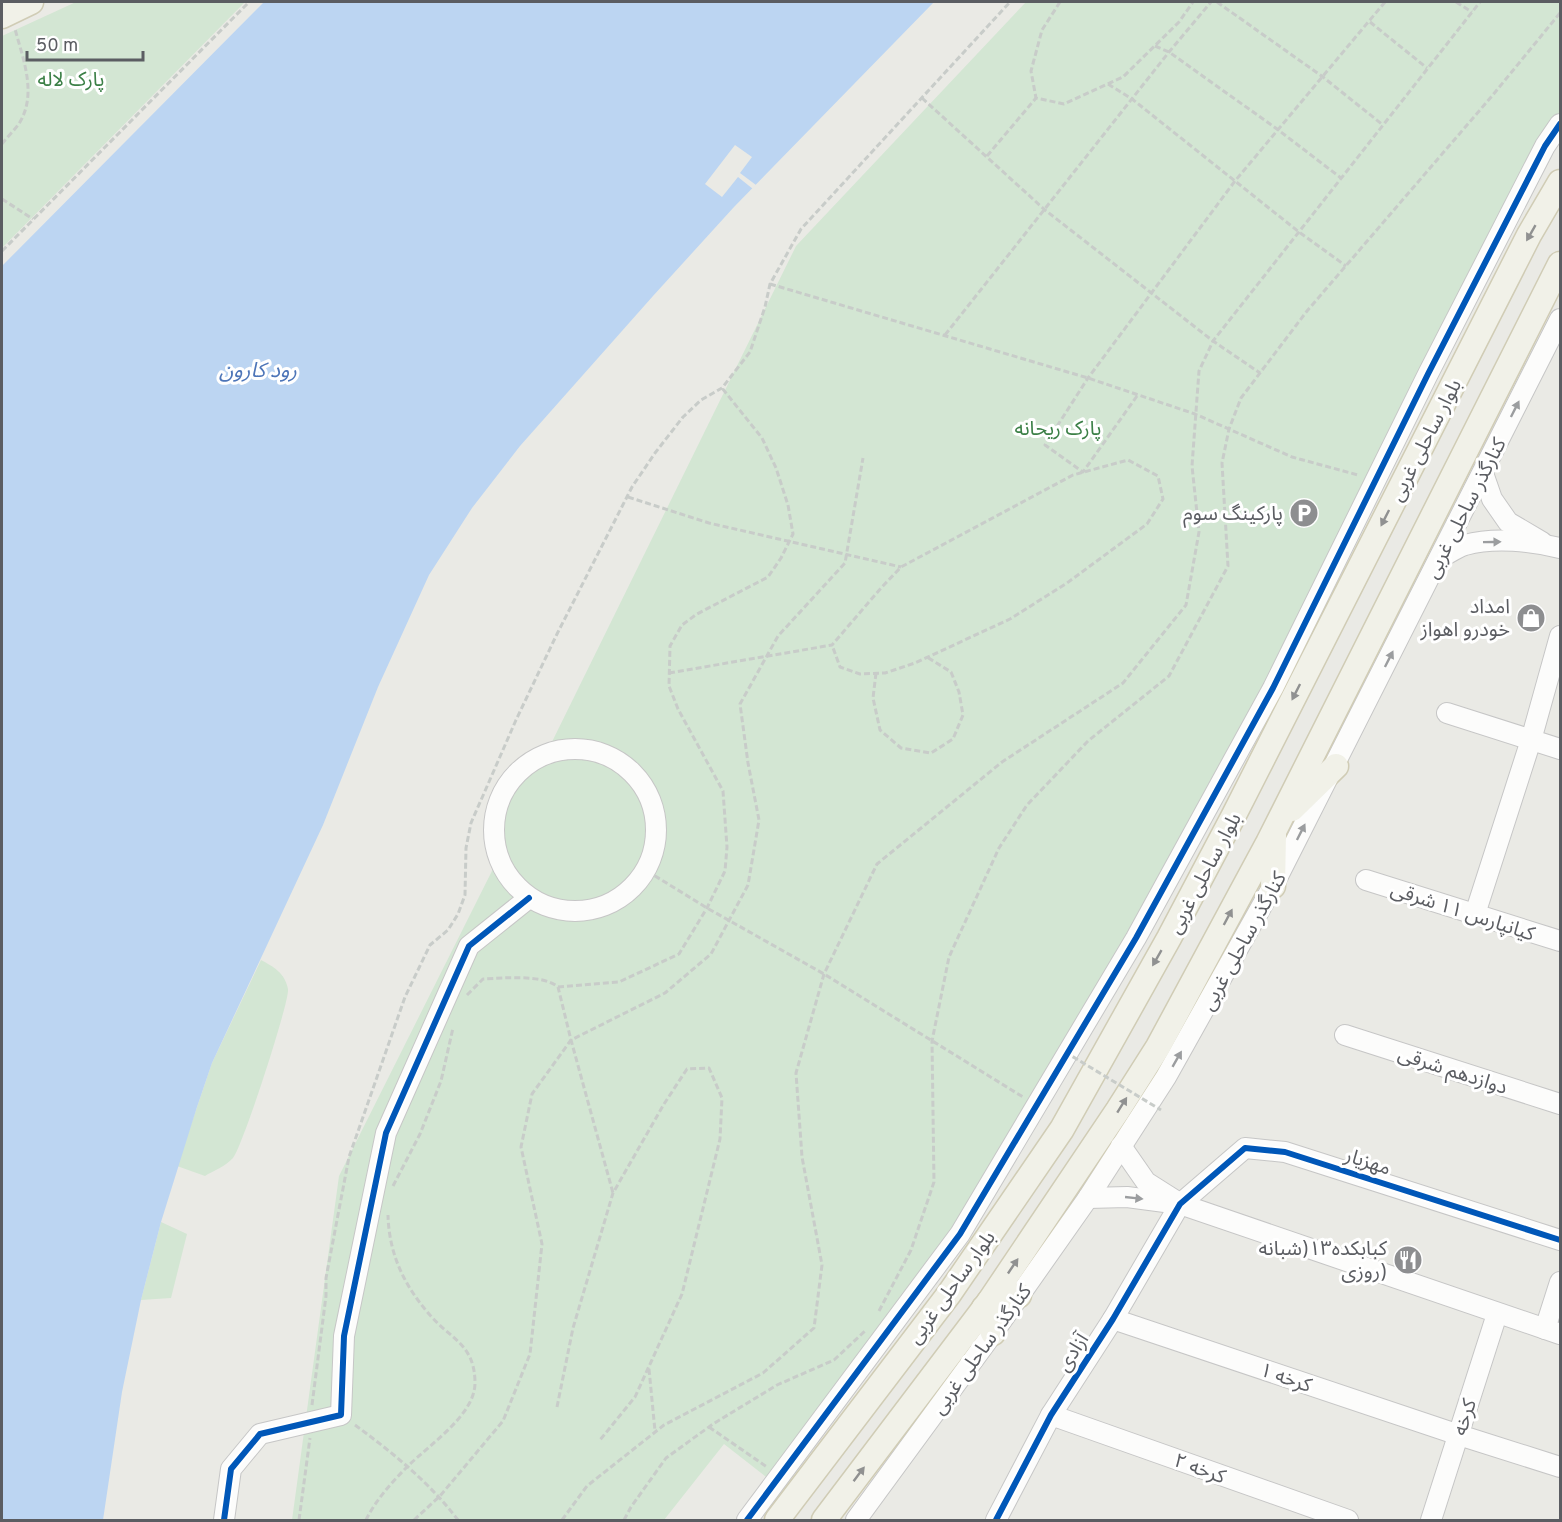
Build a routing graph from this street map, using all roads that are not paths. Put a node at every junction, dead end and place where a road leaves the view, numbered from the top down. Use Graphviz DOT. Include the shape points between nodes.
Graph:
graph roads {
  1 [pos="1560,124"];
  2 [pos="1560,182"];
  3 [pos="1560,264"];
  4 [pos="1560,319"];
  5 [pos="1483,472"];
  6 [pos="1554,547"];
  7 [pos="1440,558"];
  8 [pos="1560,636"];
  9 [pos="1447,713"];
  10 [pos="1531,740"];
  11 [pos="1560,749"];
  12 [pos="1336,765"];
  13 [pos="1275,828"];
  14 [pos="1366,880"];
  15 [pos="1274,886"];
  16 [pos="530,898"];
  17 [pos="1475,914"];
  18 [pos="1560,942"];
  19 [pos="1345,1035"];
  20 [pos="1560,1104"];
  21 [pos="1121,1146"];
  22 [pos="1088,1198"];
  23 [pos="1180,1204"];
  24 [pos="1560,1240"];
  25 [pos="1560,1282"];
  26 [pos="1019,1295"];
  27 [pos="986,1305"];
  28 [pos="1497,1314"];
  29 [pos="1113,1319"];
  30 [pos="1553,1331"];
  31 [pos="993,1333"];
  32 [pos="1051,1414"];
  33 [pos="1458,1435"];
  34 [pos="1560,1467"];
  35 [pos="225,1521"];
  36 [pos="747,1521"];
  37 [pos="777,1521"];
  38 [pos="824,1521"];
  39 [pos="856,1521"];
  40 [pos="996,1521"];
  41 [pos="1348,1521"];
  42 [pos="1431,1521"];
  1 -- 36 [label="street" via="1433,364 1274,688 1136,938 960,1234"];
  2 -- 37 [label="main road, بلوار ساحلی غربی, one-way" via="1529,235 1229,825 1062,1129 949,1294"];
  3 -- 13 [label="main road, بلوار ساحلی غربی"];
  5 -- 4 [label="street, کنارگذر ساحلی غربی, one-way"];
  5 -- 6 [label="street" via="1492,499 1508,522"];
  5 -- 7 [label="street, کنارگذر ساحلی غربی"];
  7 -- 6 [label="street, one-way" via="1463,545 1490,540"];
  12 -- 7 [label="street, کنارگذر ساحلی غربی, one-way"];
  8 -- 10 [label="street"];
  9 -- 10 [label="street"];
  10 -- 11 [label="street"];
  10 -- 17 [label="street"];
  12 -- 13 [label="main road"];
  15 -- 12 [label="street, کنارگذر ساحلی غربی, one-way"];
  13 -- 15 [label="main road"];
  27 -- 13 [label="main road, بلوار ساحلی غربی, one-way" via="1158,1047"];
  14 -- 17 [label="street, کیانپارس ۱۱ شرقی"];
  21 -- 15 [label="street, کنارگذر ساحلی غربی, one-way" via="1166,1077"];
  16 -- 16 [label="street" via="511,881 498,859 493,834 496,809 507,786 524,767 546,754 571,749 596,751 619,761 638,777 651,798 657,823 656,848 647,871 630,892 607,906 581,912 554,910"];
  16 -- 35 [label="street" via="469,946 386,1132 344,1336 341,1414 260,1434 231,1469"];
  17 -- 18 [label="street, کیانپارس ۱۱ شرقی"];
  19 -- 20 [label="street, دوازدهم شرقی"];
  21 -- 22 [label="street, کنارگذر ساحلی غربی"];
  21 -- 23 [label="street" via="1146,1182"];
  22 -- 23 [label="street, one-way" via="1127,1197"];
  22 -- 26 [label="street, کنارگذر ساحلی غربی"];
  23 -- 24 [label="street, مهزیار" via="1245,1148 1285,1152"];
  23 -- 28 [label="street"];
  23 -- 29 [label="street, آزادی"];
  25 -- 30 [label="street"];
  26 -- 27 [label="main road"];
  26 -- 31 [label="street, کنارگذر ساحلی غربی"];
  27 -- 31 [label="main road"];
  38 -- 27 [label="main road, بلوار ساحلی غربی, one-way"];
  28 -- 30 [label="street"];
  28 -- 33 [label="street, کرخه"];
  29 -- 32 [label="street, آزادی"];
  29 -- 33 [label="street, کرخه ۱"];
  31 -- 39 [label="street, کنارگذر ساحلی غربی"];
  32 -- 40 [label="street, آزادی"];
  32 -- 41 [label="street, کرخه ۲"];
  33 -- 34 [label="street, کرخه ۱"];
  33 -- 42 [label="street, کرخه"];
}
